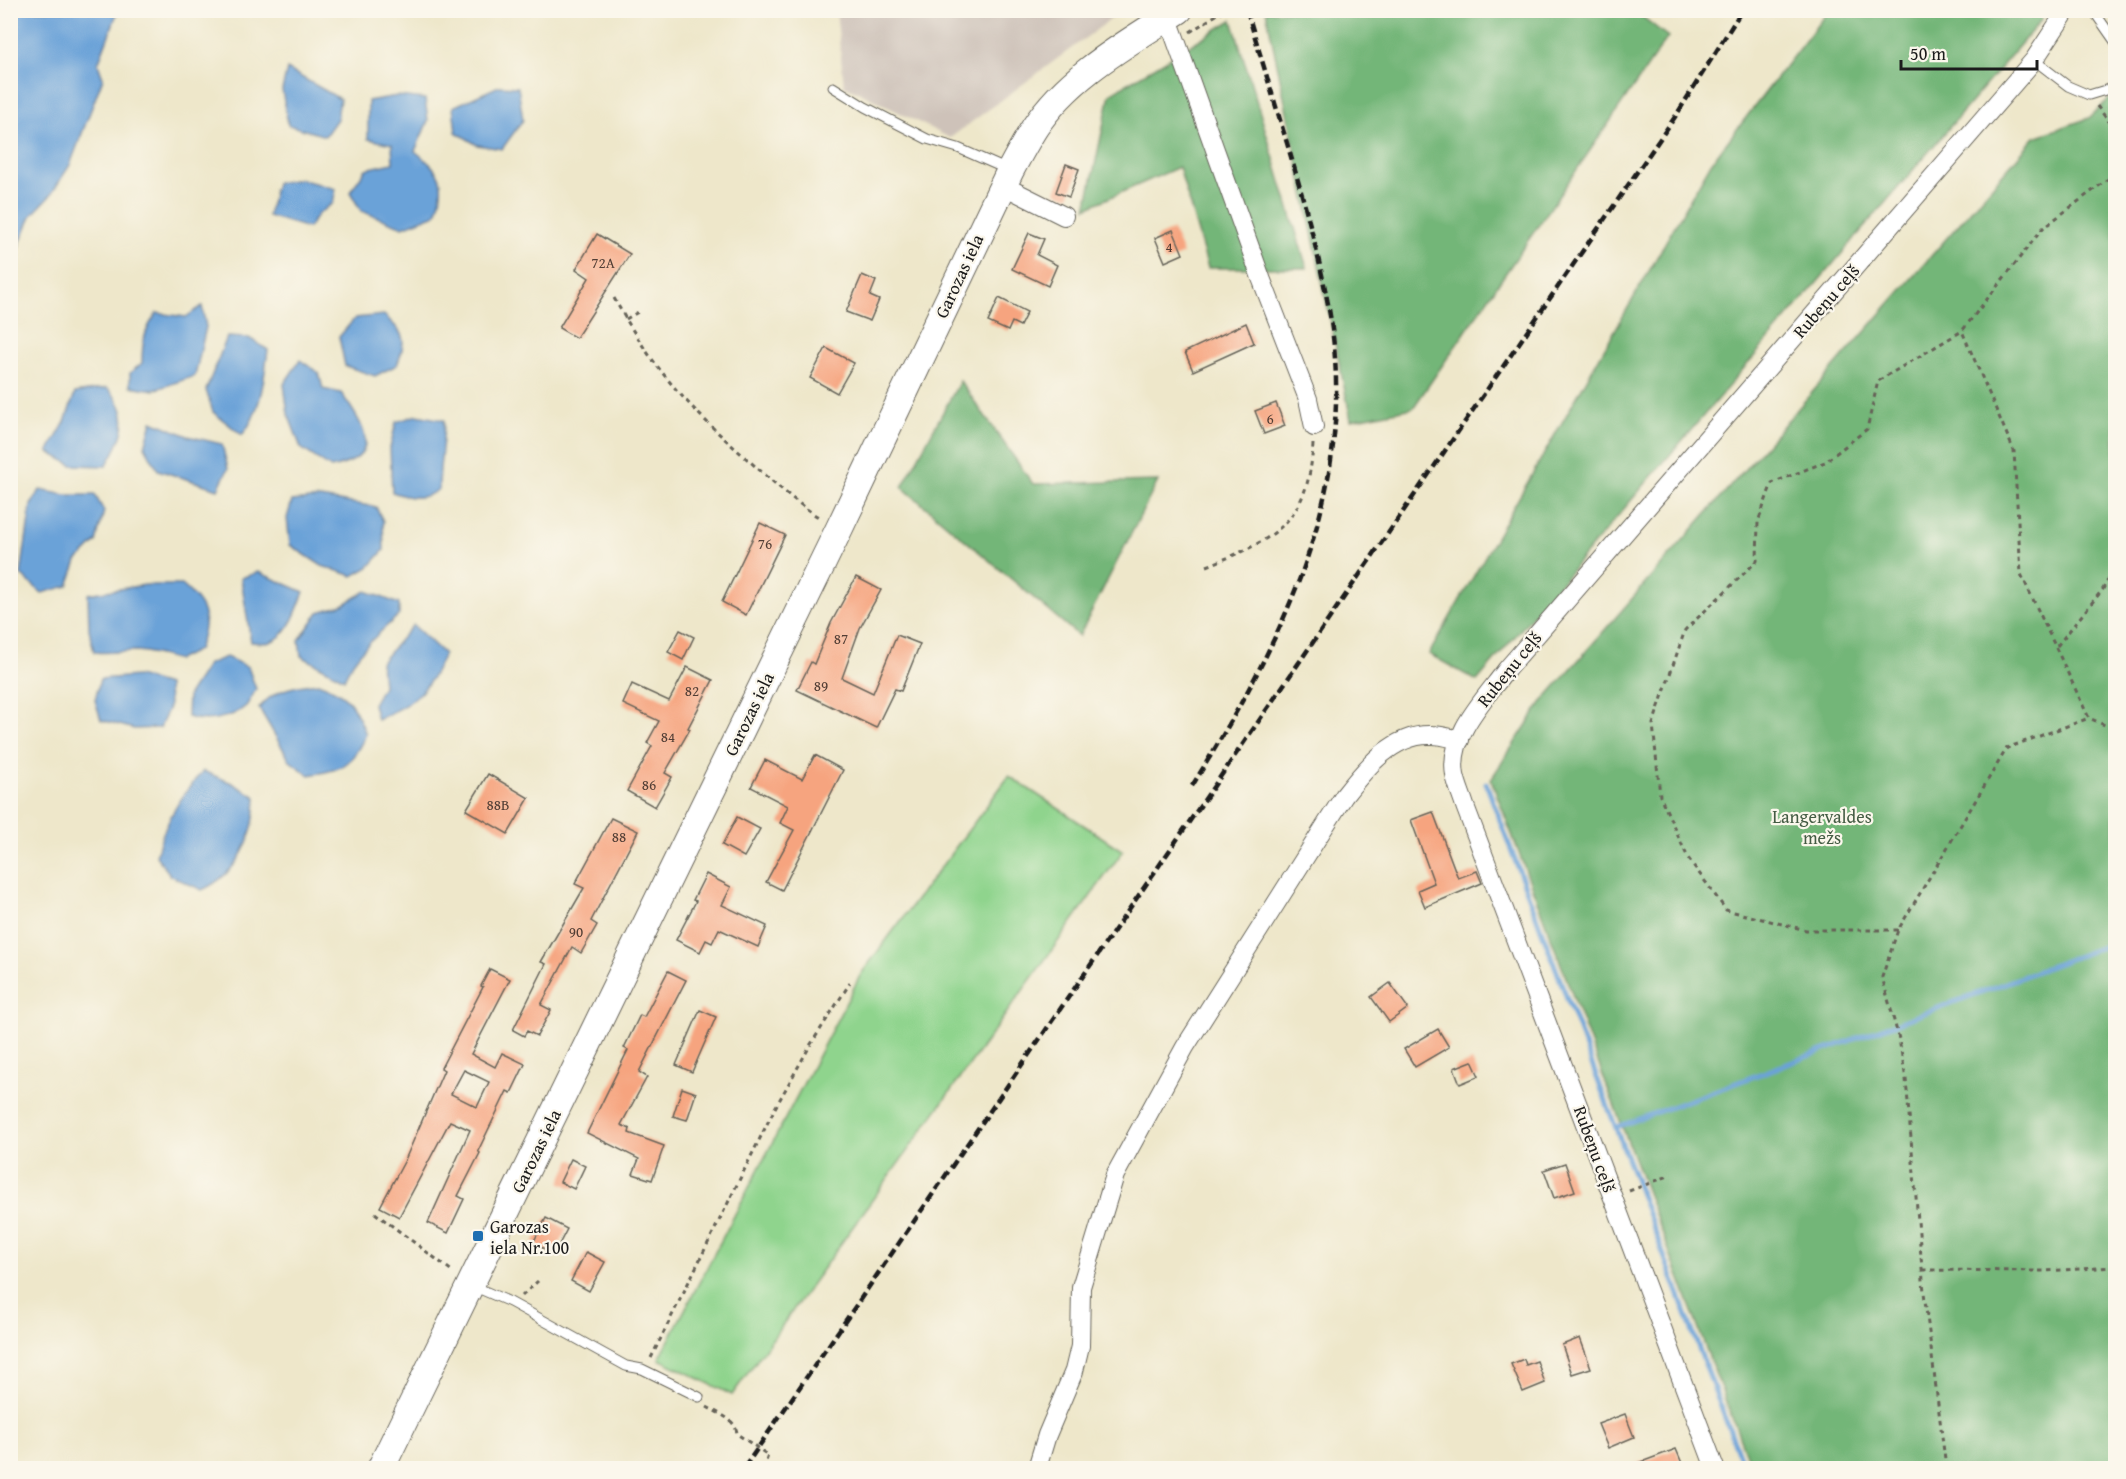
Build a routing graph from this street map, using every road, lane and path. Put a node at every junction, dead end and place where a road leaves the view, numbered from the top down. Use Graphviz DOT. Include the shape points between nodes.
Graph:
graph roads {
  1 [pos="2067,10"];
  2 [pos="2093,10"];
  3 [pos="1170,13"];
  4 [pos="2115,43"];
  5 [pos="2034,60"];
  6 [pos="2115,82"];
  7 [pos="833,87"];
  8 [pos="2089,95"];
  9 [pos="2115,131"];
  10 [pos="2115,173"];
  11 [pos="1006,178"];
  12 [pos="1064,216"];
  13 [pos="614,298"];
  14 [pos="640,310"];
  15 [pos="625,319"];
  16 [pos="1962,331"];
  17 [pos="1314,427"];
  18 [pos="839,529"];
  19 [pos="2115,565"];
  20 [pos="1208,566"];
  21 [pos="2057,646"];
  22 [pos="2089,718"];
  23 [pos="2115,730"];
  24 [pos="1460,740"];
  25 [pos="1898,930"];
  26 [pos="850,983"];
  27 [pos="1671,1174"];
  28 [pos="1633,1189"];
  29 [pos="375,1213"];
  30 [pos="2115,1267"];
  31 [pos="1922,1270"];
  32 [pos="538,1281"];
  33 [pos="471,1284"];
  34 [pos="510,1302"];
  35 [pos="642,1369"];
  36 [pos="699,1397"];
  37 [pos="381,1468"];
  38 [pos="764,1468"];
  39 [pos="1037,1468"];
  40 [pos="1716,1468"];
  41 [pos="1946,1468"];
  1 -- 5 [label="street, Rubeņu ceļš"];
  2 -- 4 [label="lane"];
  3 -- 11 [label="main road, Garozas iela" via="1062,95 1036,126"];
  3 -- 17 [label="street" via="1261,278 1308,399"];
  5 -- 8 [label="lane" via="2068,86"];
  5 -- 24 [label="street, Rubeņu ceļš" via="1507,669 1473,714"];
  6 -- 8 [label="lane" via="2112,88"];
  7 -- 11 [label="lane" via="927,139 958,148"];
  8 -- 9 [label="path"];
  10 -- 16 [label="path" via="2043,228"];
  11 -- 12 [label="street"];
  11 -- 18 [label="main road, Garozas iela"];
  13 -- 15 [label="path"];
  14 -- 15 [label="path"];
  15 -- 18 [label="path" via="648,357 687,404 793,498"];
  16 -- 21 [label="path" via="2014,451 2021,574"];
  16 -- 25 [label="path" via="1878,381 1867,429 1825,462 1772,483 1758,522 1757,561 1685,630 1653,724 1660,796 1688,858 1726,910 1806,930"];
  17 -- 20 [label="path" via="1310,472 1292,517 1247,551"];
  18 -- 33 [label="main road, Garozas iela"];
  19 -- 21 [label="path" via="2103,589"];
  21 -- 22 [label="path"];
  22 -- 23 [label="path"];
  22 -- 25 [label="path" via="2007,748"];
  24 -- 39 [label="street" via="1431,734 1412,738 1391,747 1365,769 1185,1047 1116,1175 1080,1287 1080,1346 1074,1371"];
  24 -- 40 [label="street, Rubeņu ceļš" via="1455,751 1455,774 1465,806"];
  25 -- 31 [label="path" via="1882,977 1906,1078"];
  26 -- 35 [label="path" via="776,1108 657,1347"];
  27 -- 28 [label="path"];
  29 -- 33 [label="path"];
  30 -- 31 [label="path"];
  31 -- 41 [label="path"];
  32 -- 34 [label="path"];
  33 -- 34 [label="lane"];
  33 -- 37 [label="main road, Garozas iela"];
  34 -- 35 [label="lane" via="626,1366"];
  35 -- 36 [label="lane"];
  36 -- 38 [label="path" via="705,1406 735,1425 737,1434 768,1455"];
}
